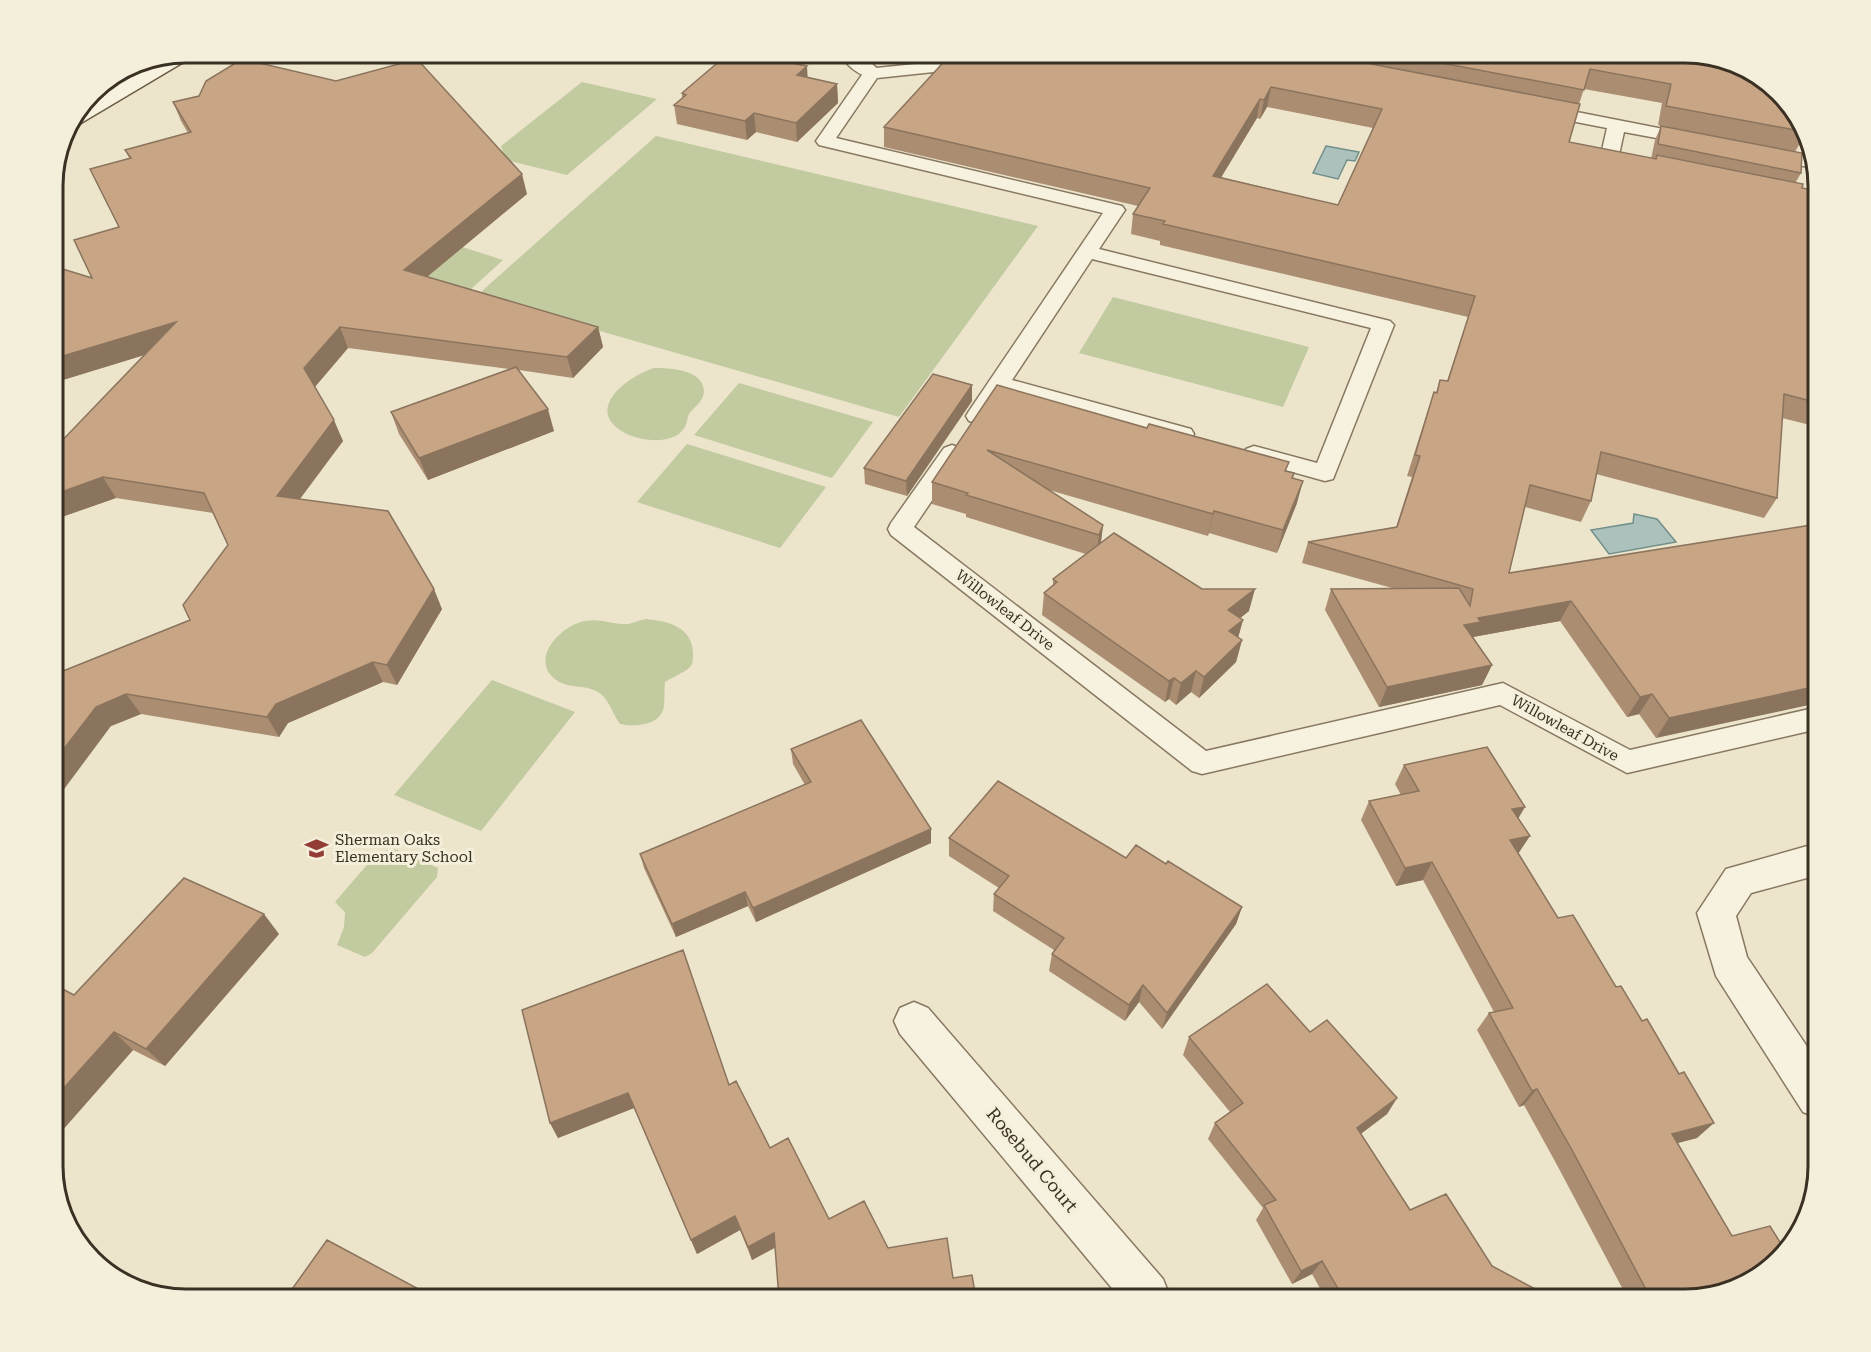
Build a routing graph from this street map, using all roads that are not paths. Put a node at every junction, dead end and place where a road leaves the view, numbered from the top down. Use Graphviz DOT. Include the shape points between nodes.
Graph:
graph roads {
  1 [pos="861,63"];
  2 [pos="977,63"];
  3 [pos="162,65"];
  4 [pos="872,73"];
  5 [pos="103,95"];
  6 [pos="1524,107"];
  7 [pos="1617,125"];
  8 [pos="1709,143"];
  9 [pos="1744,150"];
  10 [pos="1806,162"];
  11 [pos="1656,168"];
  12 [pos="1087,252"];
  13 [pos="999,383"];
  14 [pos="1201,439"];
  15 [pos="1235,448"];
  16 [pos="1808,720"];
  17 [pos="1808,862"];
  18 [pos="914,1020"];
  19 [pos="1808,1083"];
  20 [pos="1140,1289"];
  1 -- 4 [label="street"];
  2 -- 4 [label="lane"];
  3 -- 5 [label="street"];
  4 -- 12 [label="lane, Willowleaf Drive" via="825,141 1115,210"];
  6 -- 7 [label="lane"];
  7 -- 8 [label="lane"];
  7 -- 11 [label="lane" via="1609,159"];
  9 -- 10 [label="lane"];
  12 -- 13 [label="lane, Willowleaf Drive"];
  12 -- 15 [label="lane" via="1383,324 1325,473"];
  13 -- 14 [label="lane"];
  13 -- 16 [label="lane, Willowleaf Drive" via="900,529 1202,764 1503,694 1627,762"];
  17 -- 19 [label="street" via="1739,880 1716,913 1730,964"];
  18 -- 20 [label="street, Rosebud Court"];
}
